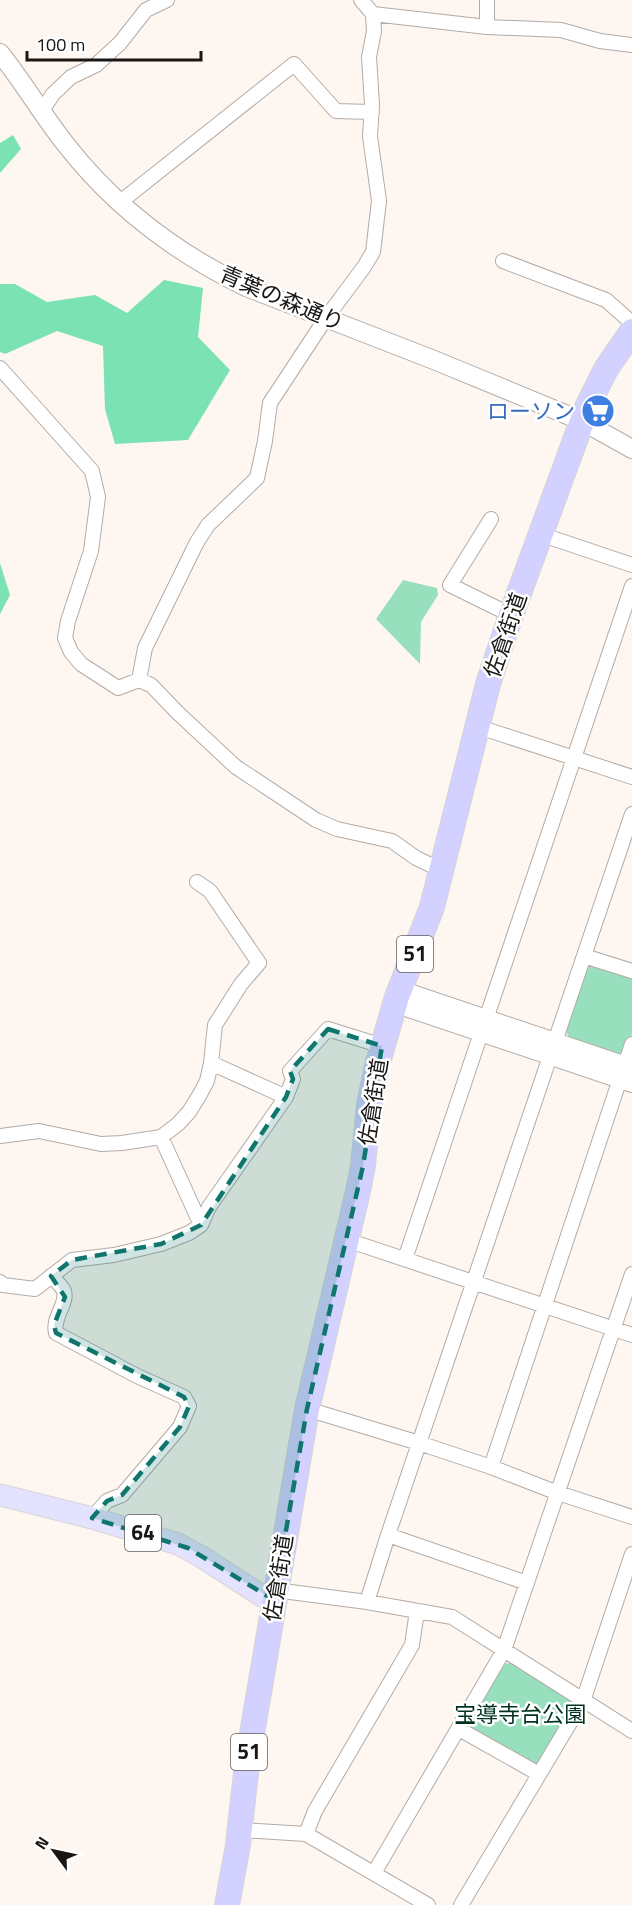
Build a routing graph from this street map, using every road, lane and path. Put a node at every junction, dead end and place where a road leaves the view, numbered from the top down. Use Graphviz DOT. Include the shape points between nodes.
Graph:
graph roads {
  1 [pos="167,0"];
  2 [pos="360,0"];
  3 [pos="488,0"];
  4 [pos="373,14"];
  5 [pos="486,27"];
  6 [pos="632,45"];
  7 [pos="0,53"];
  8 [pos="41,112"];
  9 [pos="372,112"];
  10 [pos="119,203"];
  11 [pos="503,261"];
  12 [pos="326,318"];
  13 [pos="632,323"];
  14 [pos="632,331"];
  15 [pos="0,368"];
  16 [pos="582,421"];
  17 [pos="632,448"];
  18 [pos="491,519"];
  19 [pos="540,534"];
  20 [pos="632,566"];
  21 [pos="632,586"];
  22 [pos="511,615"];
  23 [pos="139,680"];
  24 [pos="476,726"];
  25 [pos="574,757"];
  26 [pos="632,777"];
  27 [pos="632,814"];
  28 [pos="441,870"];
  29 [pos="197,882"];
  30 [pos="584,956"];
  31 [pos="632,971"];
  32 [pos="397,997"];
  33 [pos="484,1026"];
  34 [pos="632,1044"];
  35 [pos="382,1046"];
  36 [pos="553,1049"];
  37 [pos="211,1063"];
  38 [pos="627,1074"];
  39 [pos="286,1097"];
  40 [pos="0,1136"];
  41 [pos="160,1137"];
  42 [pos="201,1225"];
  43 [pos="347,1240"];
  44 [pos="405,1258"];
  45 [pos="632,1274"];
  46 [pos="51,1276"];
  47 [pos="0,1282"];
  48 [pos="474,1282"];
  49 [pos="544,1305"];
  50 [pos="614,1329"];
  51 [pos="632,1335"];
  52 [pos="307,1409"];
  53 [pos="419,1443"];
  54 [pos="491,1467"];
  55 [pos="558,1493"];
  56 [pos="0,1495"];
  57 [pos="632,1517"];
  58 [pos="92,1518"];
  59 [pos="388,1535"];
  60 [pos="632,1554"];
  61 [pos="527,1582"];
  62 [pos="279,1594"];
  63 [pos="367,1602"];
  64 [pos="417,1611"];
  65 [pos="504,1650"];
  66 [pos="583,1701"];
  67 [pos="459,1729"];
  68 [pos="632,1731"];
  69 [pos="539,1774"];
  70 [pos="240,1830"];
  71 [pos="306,1834"];
  72 [pos="374,1873"];
  73 [pos="227,1905"];
  74 [pos="428,1905"];
  75 [pos="461,1905"];
  1 -- 8 [label="street" via="146,10 120,43 96,65 71,77 52,94"];
  2 -- 4 [label="street"];
  3 -- 5 [label="street"];
  4 -- 5 [label="street"];
  4 -- 9 [label="street" via="369,57"];
  5 -- 6 [label="street" via="561,30"];
  7 -- 8 [label="street, 青葉の森通り"];
  8 -- 10 [label="street, 青葉の森通り" via="88,172"];
  9 -- 10 [label="street" via="336,111 294,64"];
  9 -- 12 [label="street" via="371,150 379,201 373,252"];
  10 -- 12 [label="street, 青葉の森通り" via="167,242 221,275"];
  11 -- 13 [label="street" via="606,300"];
  12 -- 16 [label="street, 青葉の森通り"];
  12 -- 23 [label="street" via="270,403 257,478 208,525 197,542 145,648"];
  14 -- 16 [label="highway, 佐倉街道 / 51" via="606,369"];
  15 -- 23 [label="street" via="92,471 98,497 91,551 65,638 71,652 81,664 118,688"];
  16 -- 17 [label="street, 青葉の森通り"];
  16 -- 19 [label="highway, 佐倉街道 / 51"];
  18 -- 22 [label="street" via="450,585"];
  19 -- 20 [label="street"];
  19 -- 22 [label="highway, 佐倉街道 / 51"];
  21 -- 25 [label="street"];
  22 -- 24 [label="highway, 佐倉街道 / 51"];
  23 -- 28 [label="street" via="151,685 236,767 316,820 337,830 392,841"];
  24 -- 25 [label="street"];
  24 -- 28 [label="highway, 佐倉街道 / 51"];
  25 -- 26 [label="street"];
  25 -- 33 [label="street"];
  27 -- 30 [label="street"];
  28 -- 32 [label="highway, 佐倉街道 / 51" via="432,907"];
  29 -- 37 [label="street" via="210,891 260,963 241,984 215,1025"];
  30 -- 31 [label="street"];
  30 -- 36 [label="street"];
  32 -- 33 [label="street" via="403,1006"];
  32 -- 35 [label="highway, 佐倉街道 / 51"];
  33 -- 36 [label="street"];
  33 -- 44 [label="street"];
  34 -- 38 [label="street"];
  35 -- 39 [label="street" via="328,1029 290,1071 293,1078"];
  35 -- 43 [label="highway, 佐倉街道 / 51"];
  36 -- 38 [label="street"];
  36 -- 48 [label="street"];
  37 -- 39 [label="street"];
  37 -- 41 [label="street" via="207,1081 189,1112"];
  38 -- 49 [label="street"];
  39 -- 42 [label="street" via="209,1207"];
  40 -- 41 [label="street" via="39,1131 101,1144"];
  41 -- 42 [label="street"];
  42 -- 46 [label="street" via="161,1244 72,1260"];
  43 -- 44 [label="street"];
  43 -- 52 [label="highway, 佐倉街道 / 51"];
  44 -- 48 [label="street"];
  45 -- 50 [label="street"];
  46 -- 47 [label="street" via="35,1289"];
  46 -- 58 [label="street" via="65,1297 54,1325 56,1333 184,1397 189,1406 180,1427 122,1495 107,1501"];
  48 -- 49 [label="street"];
  48 -- 53 [label="street"];
  49 -- 50 [label="street"];
  49 -- 54 [label="street"];
  50 -- 51 [label="street"];
  50 -- 55 [label="street"];
  52 -- 53 [label="street"];
  52 -- 62 [label="highway, 佐倉街道 / 51"];
  53 -- 54 [label="street"];
  53 -- 59 [label="street"];
  54 -- 55 [label="street"];
  55 -- 57 [label="street"];
  55 -- 61 [label="street"];
  56 -- 58 [label="main road, 64"];
  58 -- 62 [label="main road, 64" via="188,1548 262,1596"];
  59 -- 61 [label="street"];
  59 -- 63 [label="street"];
  60 -- 66 [label="street"];
  61 -- 65 [label="street"];
  62 -- 63 [label="street"];
  62 -- 70 [label="highway, 佐倉街道 / 51" via="246,1773"];
  63 -- 64 [label="street"];
  64 -- 65 [label="street" via="452,1617"];
  64 -- 71 [label="street" via="412,1645 315,1811"];
  65 -- 66 [label="street"];
  65 -- 67 [label="street"];
  66 -- 68 [label="street"];
  66 -- 69 [label="street"];
  67 -- 69 [label="street"];
  67 -- 72 [label="street"];
  69 -- 75 [label="street"];
  70 -- 71 [label="street"];
  70 -- 73 [label="highway, 佐倉街道 / 51"];
  71 -- 72 [label="street"];
  72 -- 74 [label="street"];
}
